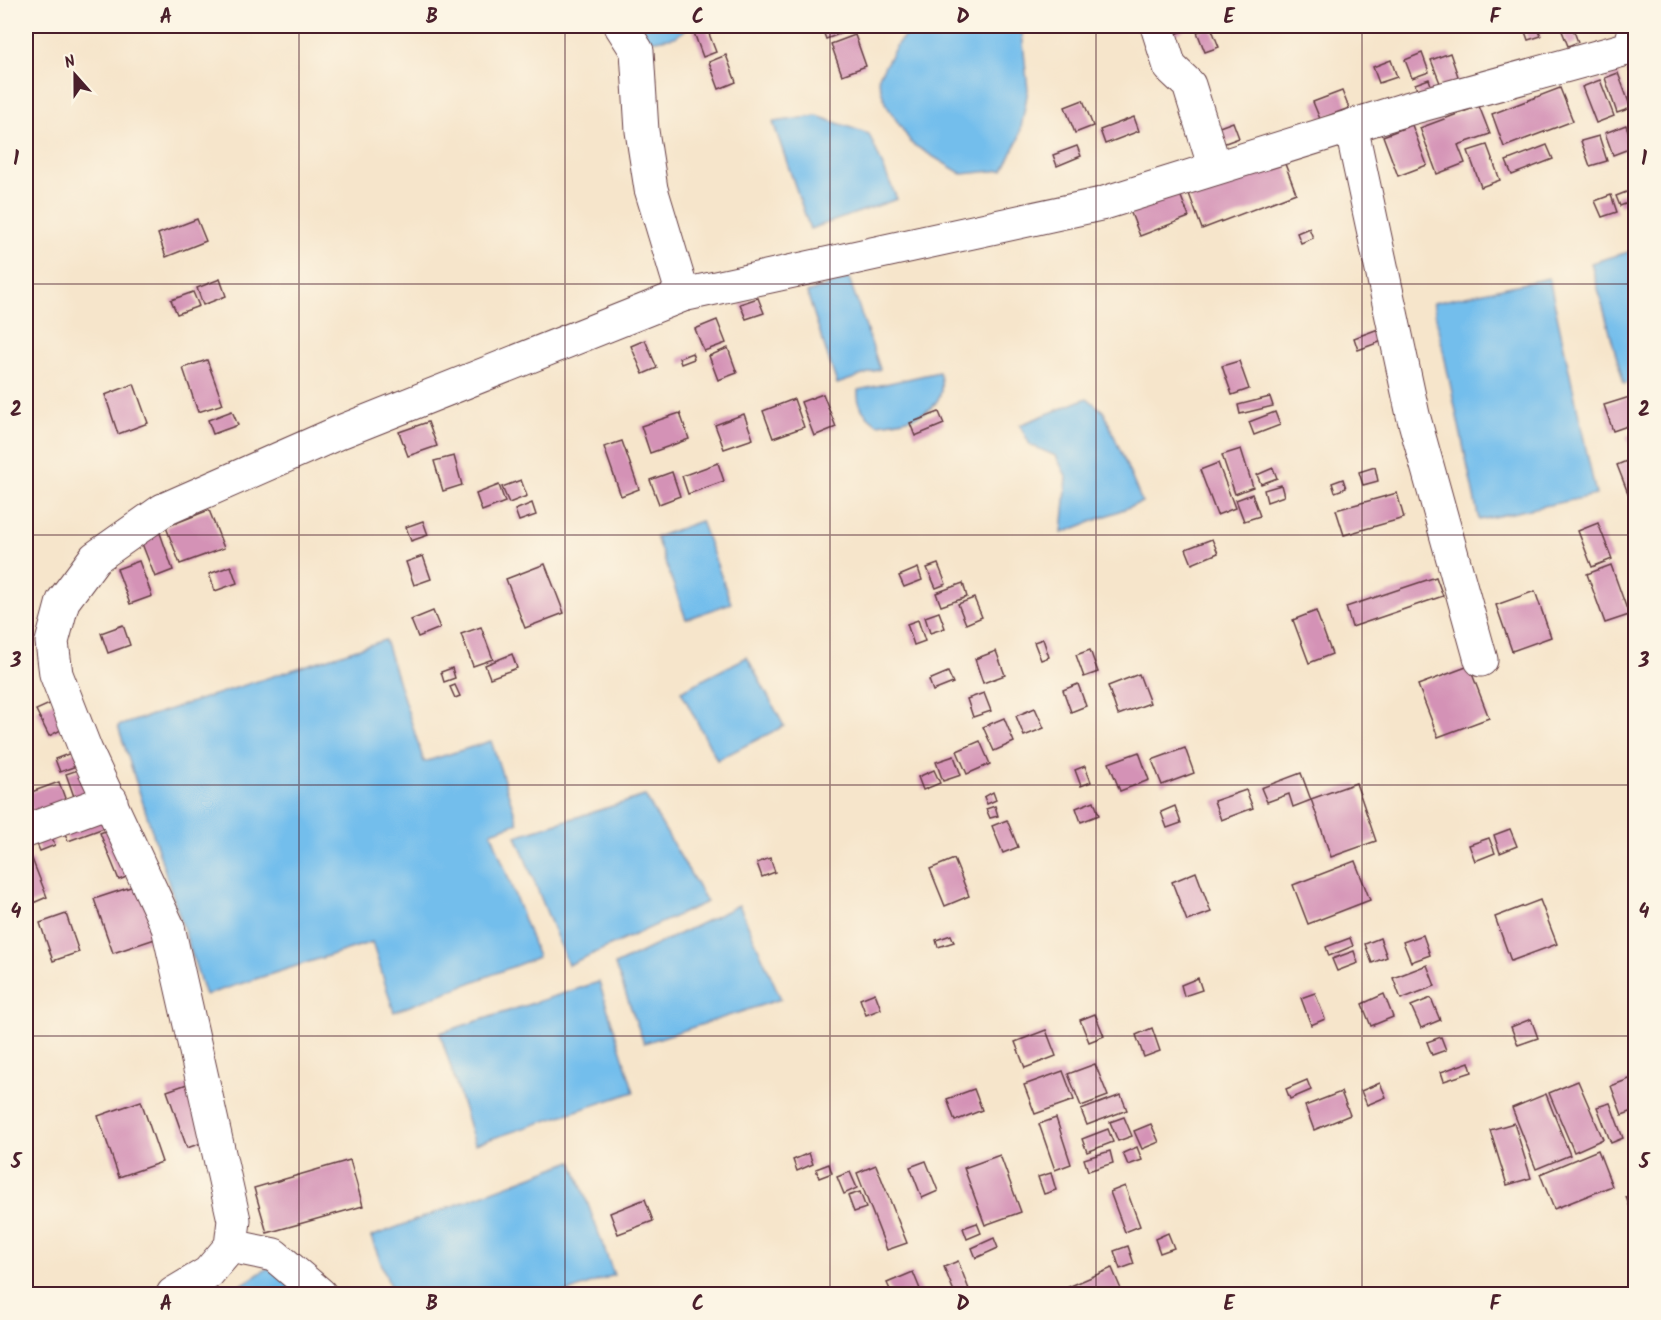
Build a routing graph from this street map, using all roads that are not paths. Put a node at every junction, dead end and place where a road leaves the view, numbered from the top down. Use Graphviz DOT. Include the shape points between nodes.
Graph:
graph roads {
  1 [pos="621,26"];
  2 [pos="1157,26"];
  3 [pos="1635,26"];
  4 [pos="1351,126"];
  5 [pos="1215,168"];
  6 [pos="683,296"];
  7 [pos="1481,660"];
  8 [pos="111,800"];
  9 [pos="26,831"];
  10 [pos="231,1246"];
  11 [pos="173,1294"];
  12 [pos="320,1294"];
  1 -- 6 [label="street" via="637,51 642,131 651,189"];
  2 -- 5 [label="street" via="1170,67 1188,85"];
  3 -- 4 [label="street" via="1630,48"];
  4 -- 5 [label="street"];
  4 -- 7 [label="street" via="1413,415"];
  5 -- 6 [label="street" via="1101,204"];
  6 -- 8 [label="street" via="340,432 163,510 95,558 63,601 52,642 56,674 86,751"];
  8 -- 9 [label="street"];
  8 -- 10 [label="street" via="168,927 234,1220"];
  10 -- 11 [label="street" via="208,1273"];
  10 -- 12 [label="street" via="274,1255"];
}
